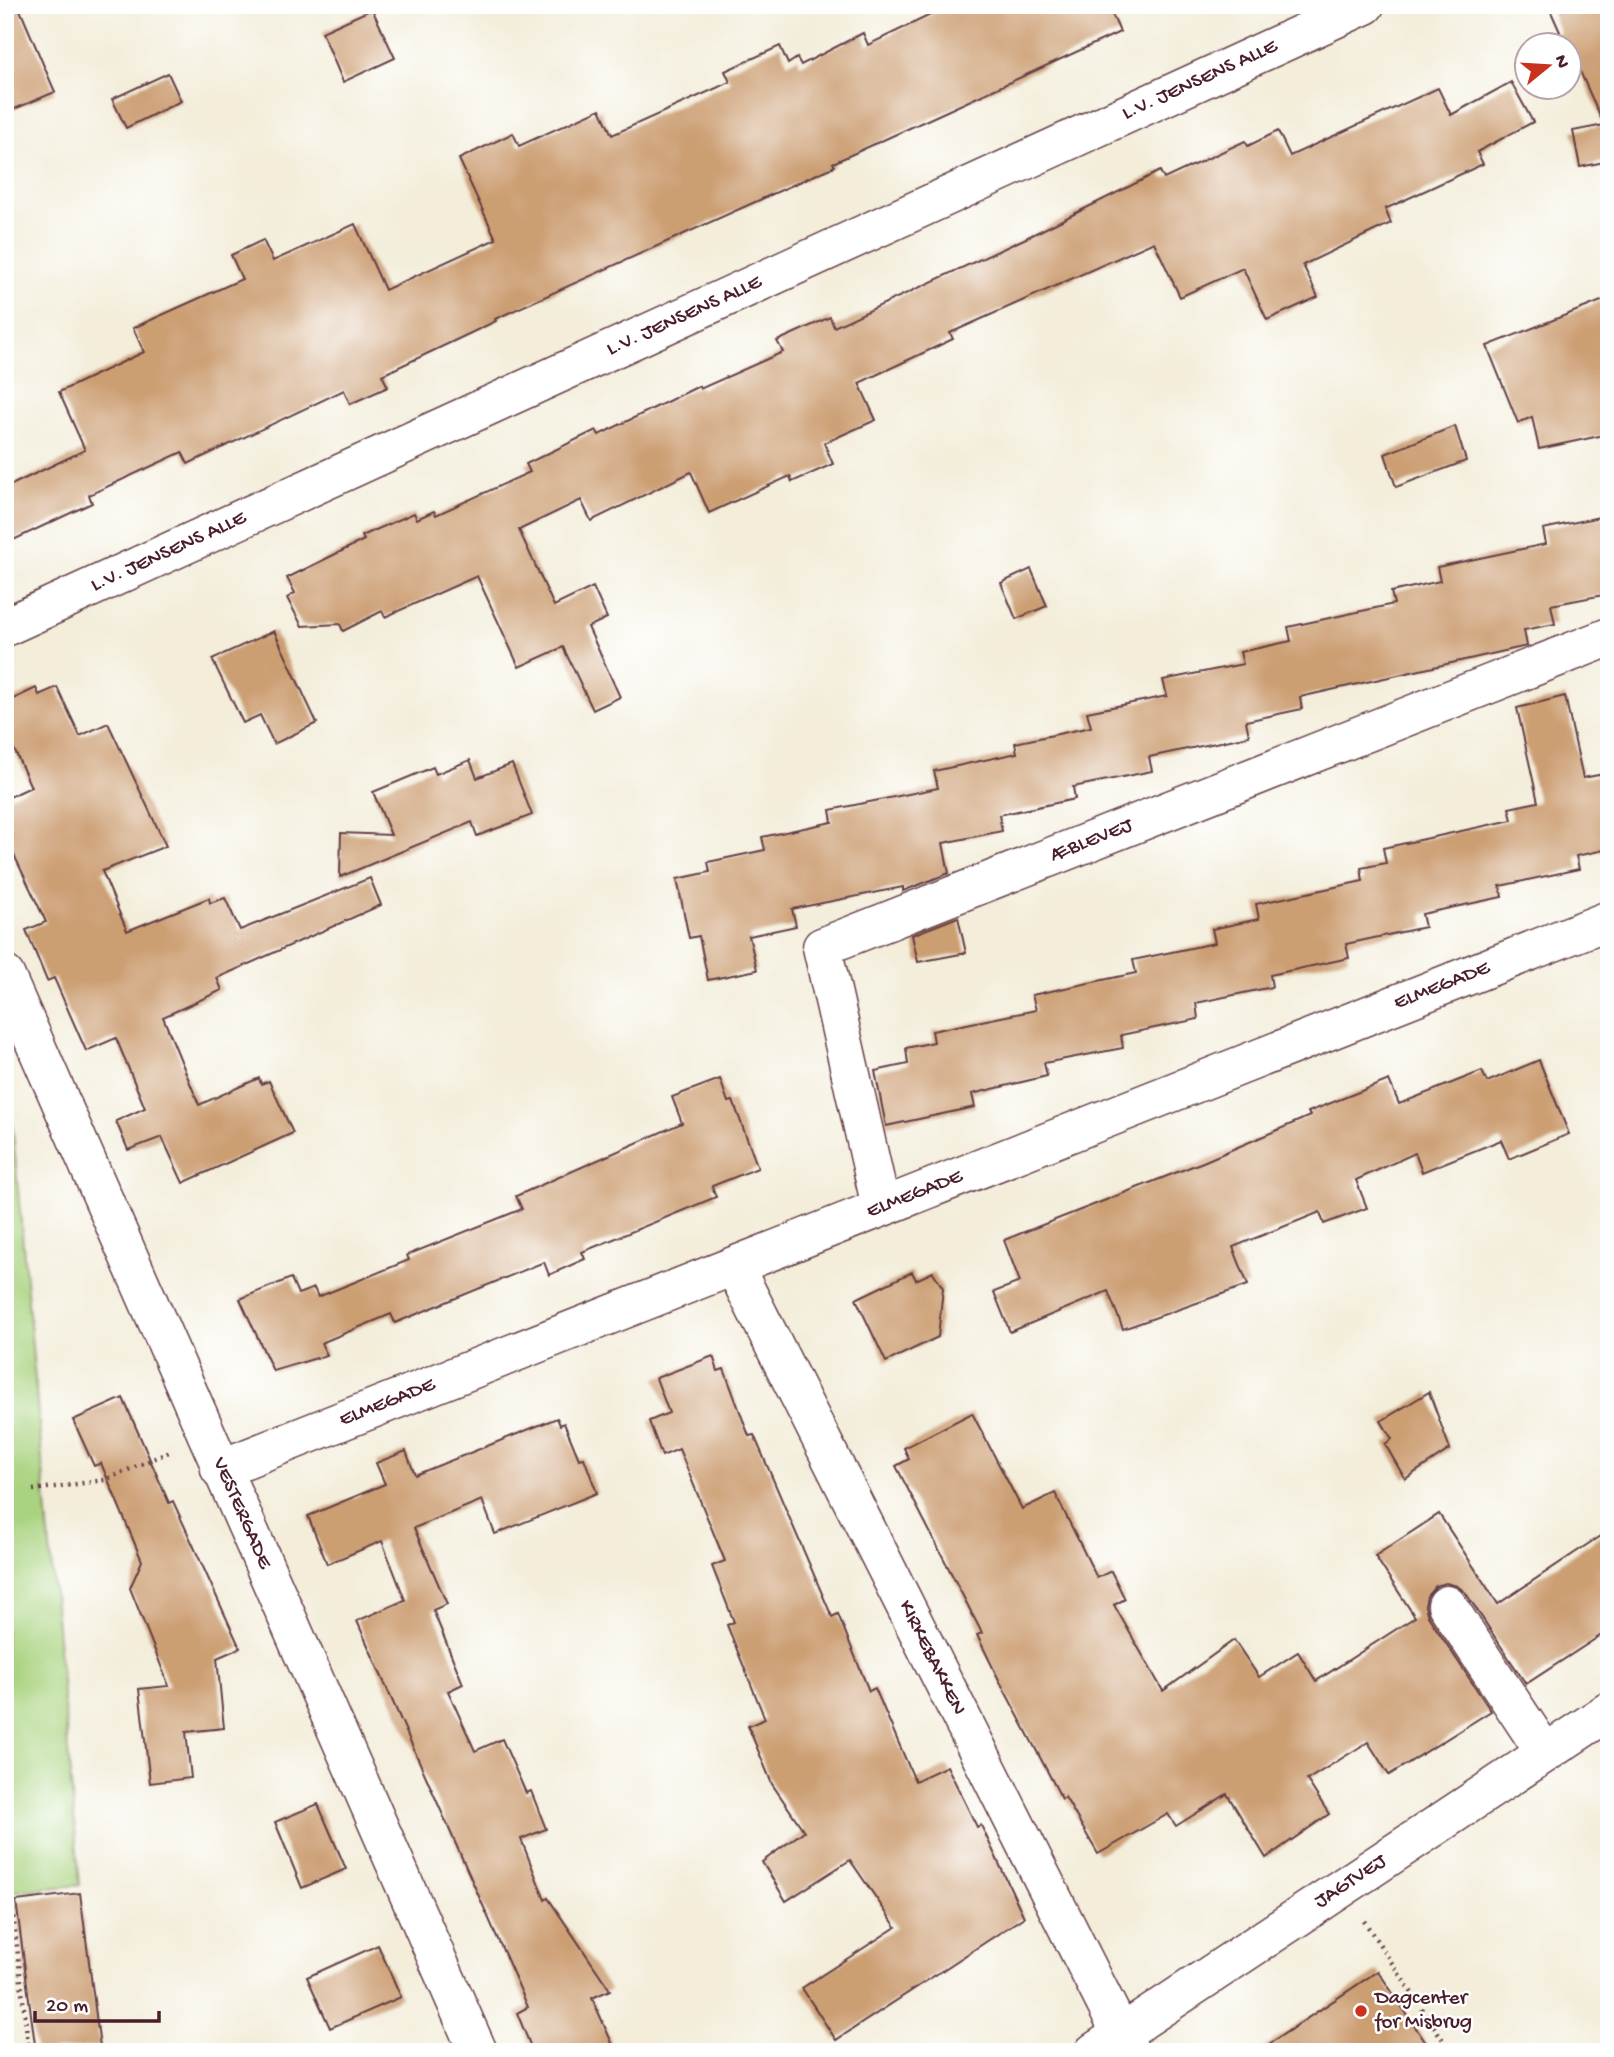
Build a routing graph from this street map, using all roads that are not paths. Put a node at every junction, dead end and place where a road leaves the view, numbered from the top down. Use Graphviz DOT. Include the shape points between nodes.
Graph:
graph roads {
  1 [pos="1364,5"];
  2 [pos="5,627"];
  3 [pos="1609,637"];
  4 [pos="1609,920"];
  5 [pos="5,975"];
  6 [pos="881,1207"];
  7 [pos="734,1266"];
  8 [pos="213,1452"];
  9 [pos="1447,1605"];
  10 [pos="1609,1711"];
  11 [pos="1545,1753"];
  12 [pos="1115,2046"];
  13 [pos="478,2052"];
  1 -- 2 [label="street, L.V. JENSENS ALLE"];
  3 -- 6 [label="street, ÆBLEVEJ" via="822,947"];
  4 -- 6 [label="street, ELMEGADE"];
  5 -- 8 [label="street, VESTERGADE"];
  6 -- 7 [label="street, ELMEGADE"];
  7 -- 8 [label="street, ELMEGADE"];
  7 -- 12 [label="street, KIRKEBAKKEN"];
  8 -- 13 [label="street, VESTERGADE"];
  9 -- 11 [label="street"];
  10 -- 11 [label="street, JAGTVEJ"];
  11 -- 12 [label="street, JAGTVEJ"];
}
